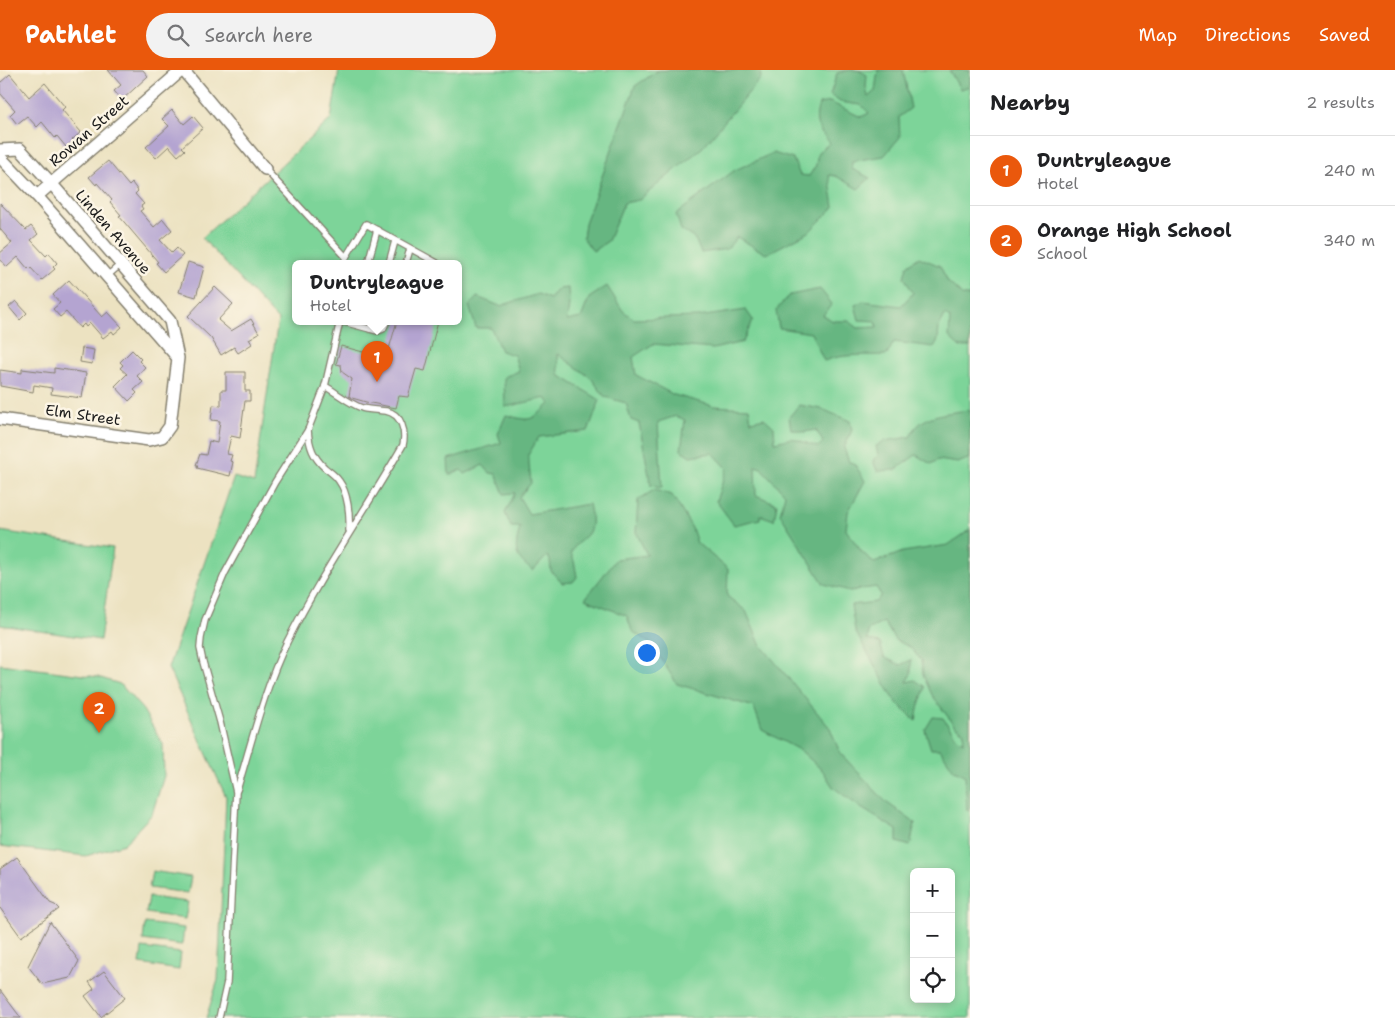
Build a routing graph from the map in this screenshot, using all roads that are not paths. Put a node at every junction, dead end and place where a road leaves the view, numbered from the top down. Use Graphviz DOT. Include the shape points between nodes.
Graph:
graph roads {
  1 [pos="183,70"];
  2 [pos="0,150"];
  3 [pos="0,157"];
  4 [pos="265,169"];
  5 [pos="51,184"];
  6 [pos="37,196"];
  7 [pos="377,230"];
  8 [pos="395,240"];
  9 [pos="410,249"];
  10 [pos="345,260"];
  11 [pos="369,260"];
  12 [pos="390,260"];
  13 [pos="407,260"];
  14 [pos="431,260"];
  15 [pos="121,264"];
  16 [pos="106,277"];
  17 [pos="339,325"];
  18 [pos="359,325"];
  19 [pos="372,325"];
  20 [pos="385,325"];
  21 [pos="370,329"];
  22 [pos="178,358"];
  23 [pos="325,386"];
  24 [pos="0,418"];
  25 [pos="308,430"];
  26 [pos="162,437"];
  27 [pos="349,532"];
  28 [pos="236,792"];
  29 [pos="219,1018"];
  1 -- 4 [label="street, Rowan Street"];
  1 -- 5 [label="street, Rowan Street"];
  2 -- 5 [label="street, Linden Avenue" via="20,150"];
  3 -- 6 [label="street"];
  4 -- 10 [label="lane"];
  5 -- 6 [label="street, Rowan Street"];
  5 -- 15 [label="street, Linden Avenue"];
  6 -- 16 [label="street"];
  7 -- 8 [label="lane"];
  7 -- 10 [label="lane" via="366,224"];
  7 -- 11 [label="lane"];
  8 -- 9 [label="lane"];
  8 -- 12 [label="lane"];
  9 -- 13 [label="lane"];
  9 -- 14 [label="lane"];
  15 -- 16 [label="lane"];
  15 -- 22 [label="street, Linden Avenue" via="170,321"];
  16 -- 22 [label="street"];
  17 -- 23 [label="lane"];
  18 -- 21 [label="lane"];
  19 -- 21 [label="lane"];
  20 -- 21 [label="lane" via="378,331"];
  22 -- 26 [label="street, Linden Avenue" via="170,426"];
  23 -- 25 [label="lane"];
  23 -- 27 [label="lane" via="361,408 388,411 402,423 404,432 403,445"];
  24 -- 26 [label="street, Elm Street" via="149,440"];
  25 -- 27 [label="lane" via="311,450 342,486"];
  25 -- 28 [label="lane" via="225,573 201,638 202,662"];
  27 -- 28 [label="lane" via="286,644 271,680"];
  28 -- 29 [label="lane" via="227,982"];
}
